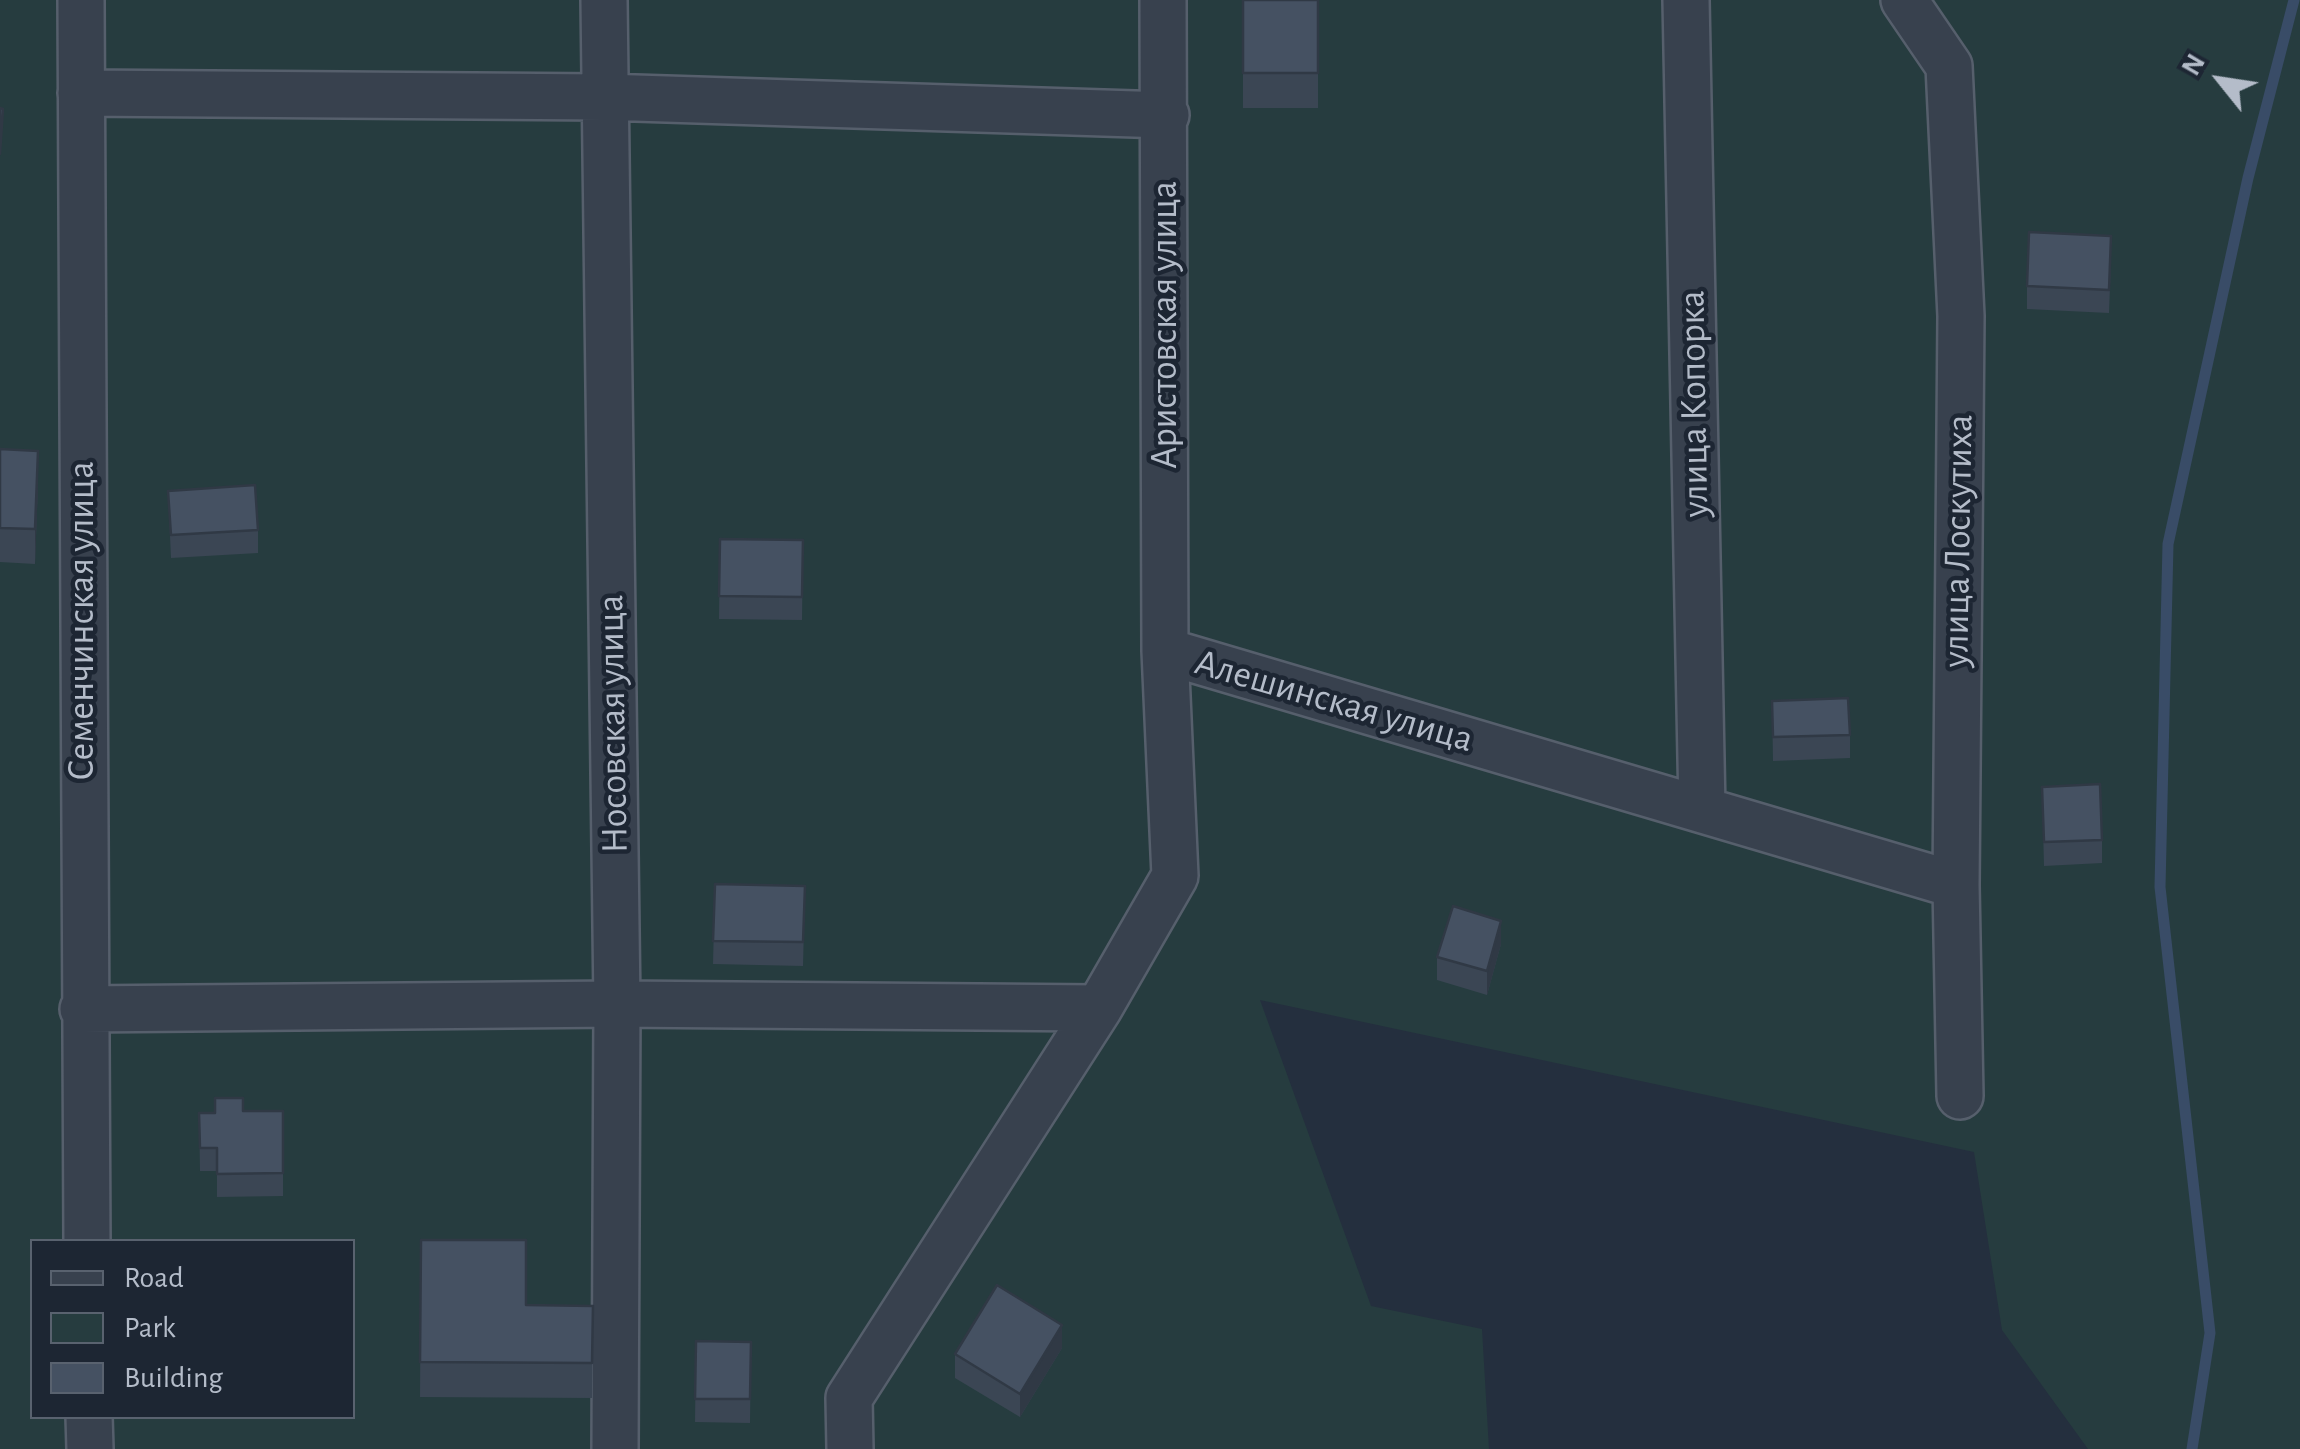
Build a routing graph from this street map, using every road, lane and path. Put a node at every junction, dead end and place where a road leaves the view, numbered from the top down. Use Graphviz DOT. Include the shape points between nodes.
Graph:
graph roads {
  1 [pos="81,0"];
  2 [pos="604,0"];
  3 [pos="1163,0"];
  4 [pos="1686,0"];
  5 [pos="1904,0"];
  6 [pos="81,92"];
  7 [pos="604,97"];
  8 [pos="1166,114"];
  9 [pos="1164,651"];
  10 [pos="1702,808"];
  11 [pos="1956,884"];
  12 [pos="617,1004"];
  13 [pos="1098,1008"];
  14 [pos="83,1009"];
  15 [pos="1960,1096"];
  16 [pos="87,1239"];
  17 [pos="90,1419"];
  18 [pos="90,1449"];
  19 [pos="615,1449"];
  20 [pos="850,1449"];
  1 -- 6 [label="street, Семенчинская улица"];
  2 -- 7 [label="street, Носовская улица"];
  3 -- 8 [label="street, Аристовская улица"];
  4 -- 10 [label="street, улица Копорка"];
  5 -- 11 [label="street, улица Лоскутиха" via="1949,66 1961,316"];
  6 -- 7 [label="street"];
  6 -- 14 [label="street, Семенчинская улица"];
  7 -- 8 [label="street"];
  7 -- 12 [label="street, Носовская улица"];
  8 -- 9 [label="street, Аристовская улица"];
  9 -- 10 [label="street, Алешинская улица"];
  9 -- 13 [label="street, Алешинская улица" via="1175,876"];
  10 -- 11 [label="street, Алешинская улица"];
  11 -- 15 [label="street, улица Лоскутиха"];
  12 -- 13 [label="street"];
  12 -- 14 [label="street"];
  12 -- 19 [label="street, Носовская улица"];
  13 -- 20 [label="street, Алешинская улица" via="848,1398"];
  14 -- 16 [label="street, Семенчинская улица"];
  17 -- 18 [label="street"];
}
